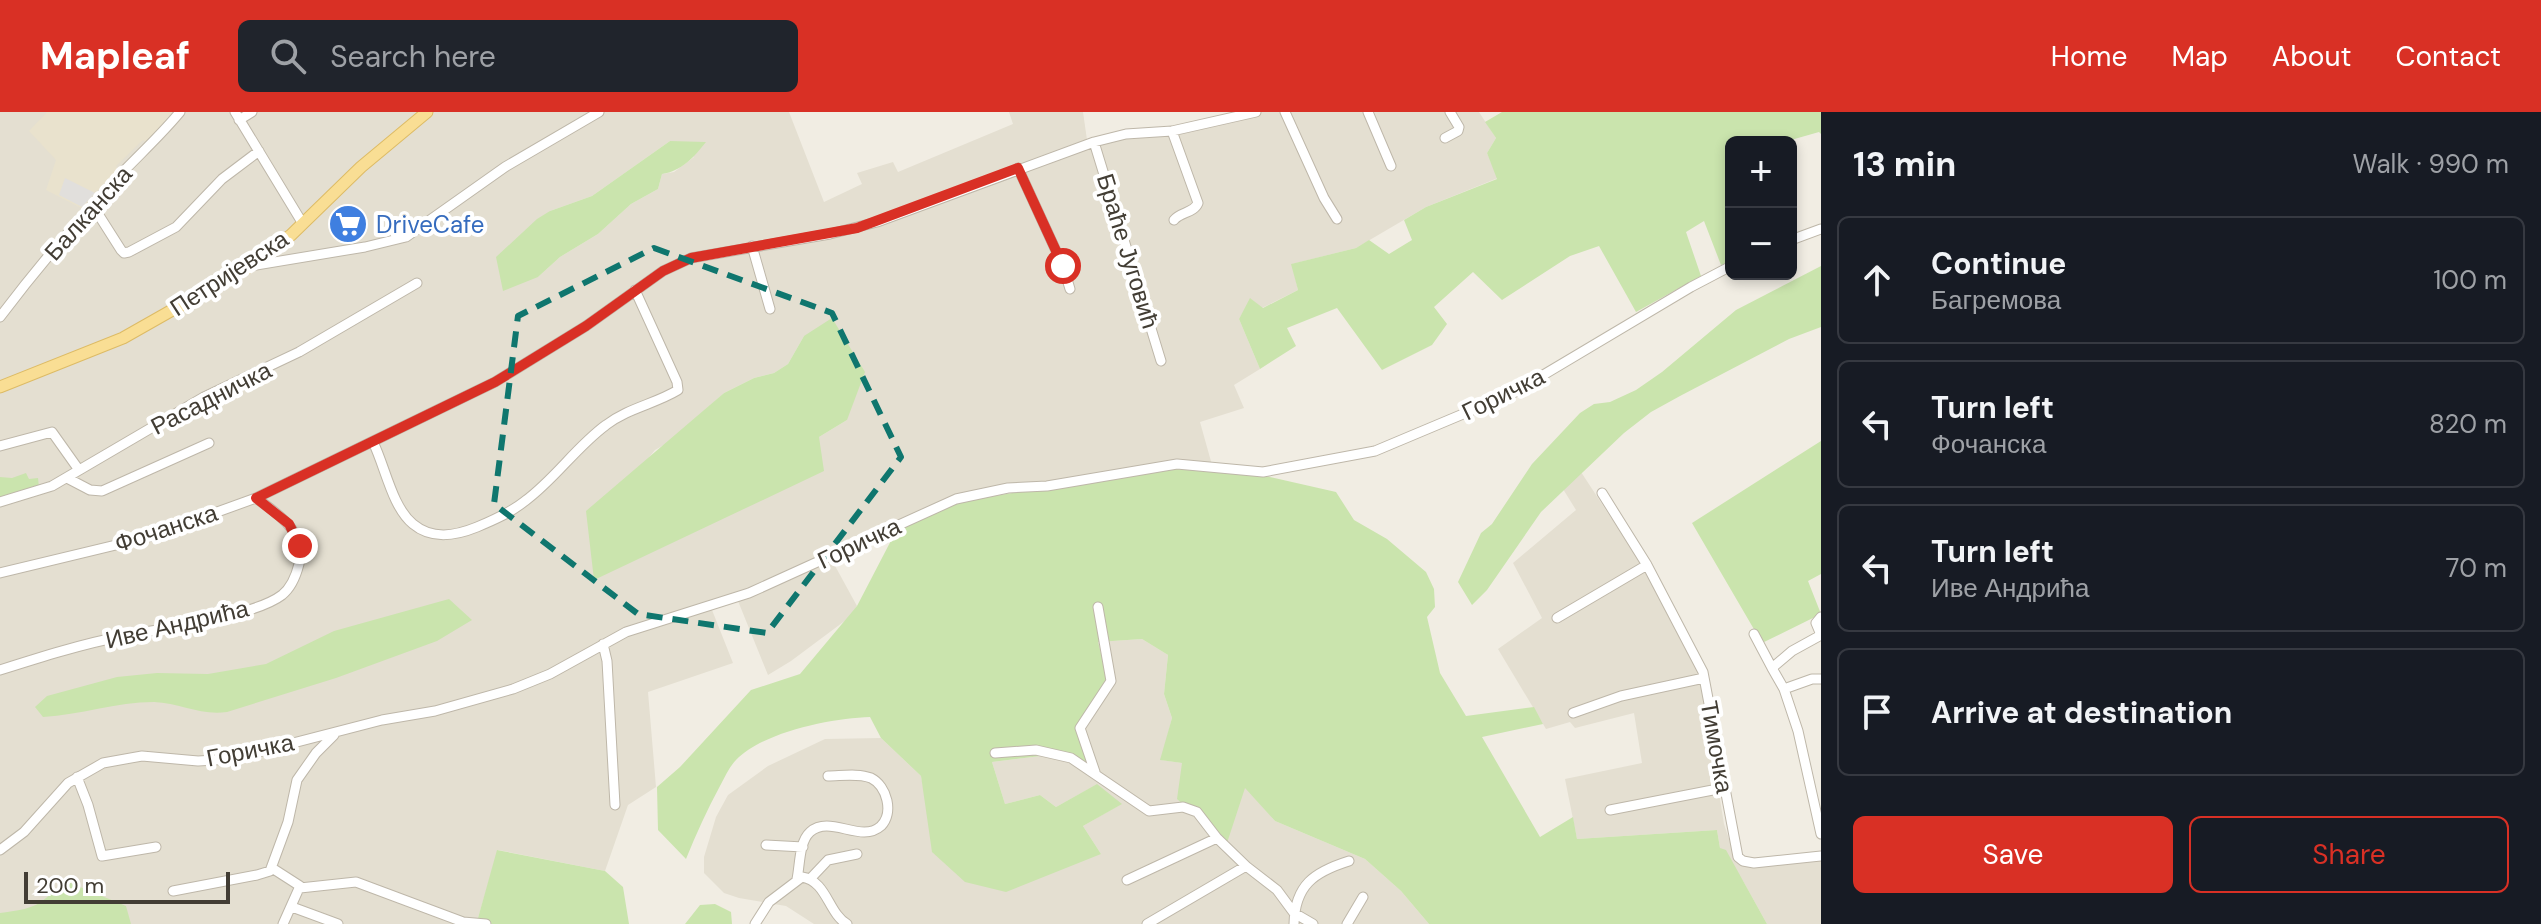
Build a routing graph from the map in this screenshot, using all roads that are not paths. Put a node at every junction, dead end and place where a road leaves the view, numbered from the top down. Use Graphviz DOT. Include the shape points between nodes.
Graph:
graph roads {
  1 [pos="180,112"];
  2 [pos="252,112"];
  3 [pos="427,112"];
  4 [pos="599,112"];
  5 [pos="1256,112"];
  6 [pos="1285,112"];
  7 [pos="1368,112"];
  8 [pos="1450,112"];
  9 [pos="237,116"];
  10 [pos="1172,131"];
  11 [pos="1445,138"];
  12 [pos="1094,142"];
  13 [pos="259,151"];
  14 [pos="1391,166"];
  15 [pos="1018,168"];
  16 [pos="93,206"];
  17 [pos="1337,219"];
  18 [pos="1174,220"];
  19 [pos="303,224"];
  20 [pos="1821,229"];
  21 [pos="1797,238"];
  22 [pos="752,246"];
  23 [pos="272,257"];
  24 [pos="1725,269"];
  25 [pos="417,283"];
  26 [pos="1070,289"];
  27 [pos="635,290"];
  28 [pos="770,309"];
  29 [pos="0,317"];
  30 [pos="1161,361"];
  31 [pos="0,387"];
  32 [pos="373,442"];
  33 [pos="209,443"];
  34 [pos="0,446"];
  35 [pos="79,470"];
  36 [pos="67,478"];
  37 [pos="1602,493"];
  38 [pos="256,498"];
  39 [pos="0,502"];
  40 [pos="1647,565"];
  41 [pos="0,573"];
  42 [pos="1098,607"];
  43 [pos="1821,617"];
  44 [pos="1557,618"];
  45 [pos="1754,634"];
  46 [pos="1821,635"];
  47 [pos="603,644"];
  48 [pos="1772,668"];
  49 [pos="0,670"];
  50 [pos="1704,678"];
  51 [pos="1821,679"];
  52 [pos="1784,689"];
  53 [pos="1573,713"];
  54 [pos="336,734"];
  55 [pos="995,753"];
  56 [pos="1095,772"];
  57 [pos="828,776"];
  58 [pos="77,777"];
  59 [pos="1723,788"];
  60 [pos="615,805"];
  61 [pos="1610,810"];
  62 [pos="1821,834"];
  63 [pos="1217,838"];
  64 [pos="766,845"];
  65 [pos="156,847"];
  66 [pos="803,847"];
  67 [pos="0,850"];
  68 [pos="857,854"];
  69 [pos="1821,856"];
  70 [pos="1349,861"];
  71 [pos="1246,866"];
  72 [pos="272,868"];
  73 [pos="797,879"];
  74 [pos="810,879"];
  75 [pos="1127,880"];
  76 [pos="300,888"];
  77 [pos="173,891"];
  78 [pos="1363,897"];
  79 [pos="292,907"];
  80 [pos="1294,919"];
  81 [pos="283,924"];
  82 [pos="338,924"];
  83 [pos="486,924"];
  84 [pos="755,924"];
  85 [pos="847,924"];
  86 [pos="1147,924"];
  87 [pos="1313,924"];
  88 [pos="1347,924"];
  1 -- 16 [label="street, Балканска"];
  2 -- 9 [label="street"];
  3 -- 19 [label="main road, Петријевска"];
  4 -- 23 [label="street" via="505,167 406,237"];
  5 -- 10 [label="street, Фочанска"];
  6 -- 17 [label="street"];
  7 -- 14 [label="street"];
  8 -- 11 [label="street" via="1459,127"];
  9 -- 13 [label="street"];
  10 -- 12 [label="street, Фочанска"];
  10 -- 18 [label="street" via="1198,203"];
  12 -- 15 [label="street, Фочанска"];
  12 -- 30 [label="street, Браће Југовић"];
  13 -- 16 [label="street" via="222,179 176,227 129,252 121,250"];
  13 -- 19 [label="street"];
  15 -- 22 [label="street, Фочанска" via="877,222"];
  15 -- 26 [label="street"];
  16 -- 29 [label="street, Балканска"];
  19 -- 23 [label="main road, Петријевска"];
  20 -- 21 [label="street"];
  22 -- 27 [label="street, Фочанска" via="691,258"];
  22 -- 28 [label="street"];
  23 -- 31 [label="main road, Петријевска" via="123,338"];
  24 -- 47 [label="street, Горичка" via="1513,393 1380,450 1258,472 1177,464 956,499 778,581"];
  25 -- 35 [label="street, Расадничка"];
  27 -- 32 [label="street, Фочанска" via="515,370"];
  27 -- 32 [label="street" via="678,390 608,423 507,514 459,535 419,529 396,502"];
  32 -- 38 [label="street, Фочанска"];
  33 -- 36 [label="street" via="102,491"];
  34 -- 35 [label="street" via="52,432"];
  35 -- 36 [label="street, Расадничка"];
  36 -- 39 [label="street, Расадничка"];
  37 -- 40 [label="street, Тимочка"];
  38 -- 41 [label="street, Фочанска" via="145,538"];
  38 -- 49 [label="street, Иве Андрића" via="289,524 300,546 293,581 277,598 236,613 110,639"];
  40 -- 44 [label="street"];
  40 -- 50 [label="street, Тимочка"];
  42 -- 56 [label="street" via="1111,678 1080,728"];
  43 -- 46 [label="street" via="1816,623"];
  45 -- 48 [label="street"];
  46 -- 48 [label="street"];
  47 -- 54 [label="street, Горичка" via="513,689"];
  47 -- 60 [label="street"];
  48 -- 52 [label="street"];
  50 -- 53 [label="street" via="1621,696"];
  50 -- 59 [label="street, Тимочка"];
  51 -- 52 [label="street"];
  52 -- 62 [label="street"];
  54 -- 58 [label="street, Горичка" via="231,759 130,757"];
  54 -- 72 [label="street" via="297,780"];
  55 -- 56 [label="street" via="1050,752"];
  56 -- 63 [label="street" via="1147,810 1183,807 1197,812"];
  57 -- 66 [label="street" via="873,779 885,795 887,814 868,832 816,828"];
  58 -- 65 [label="street" via="102,856"];
  58 -- 67 [label="street, Горичка"];
  59 -- 61 [label="street"];
  59 -- 69 [label="street, Тимочка" via="1736,853 1743,861"];
  63 -- 71 [label="street"];
  63 -- 75 [label="street"];
  64 -- 66 [label="street"];
  66 -- 73 [label="street"];
  68 -- 74 [label="street" via="828,860"];
  70 -- 80 [label="street" via="1317,873 1296,902"];
  71 -- 80 [label="street" via="1277,890"];
  71 -- 86 [label="street"];
  72 -- 76 [label="street"];
  72 -- 77 [label="street"];
  73 -- 74 [label="street"];
  73 -- 84 [label="street" via="769,902"];
  74 -- 85 [label="street"];
  76 -- 79 [label="street"];
  76 -- 83 [label="street" via="356,882 463,922"];
  78 -- 88 [label="street"];
  79 -- 81 [label="street"];
  79 -- 82 [label="street"];
  80 -- 87 [label="street"];
}
